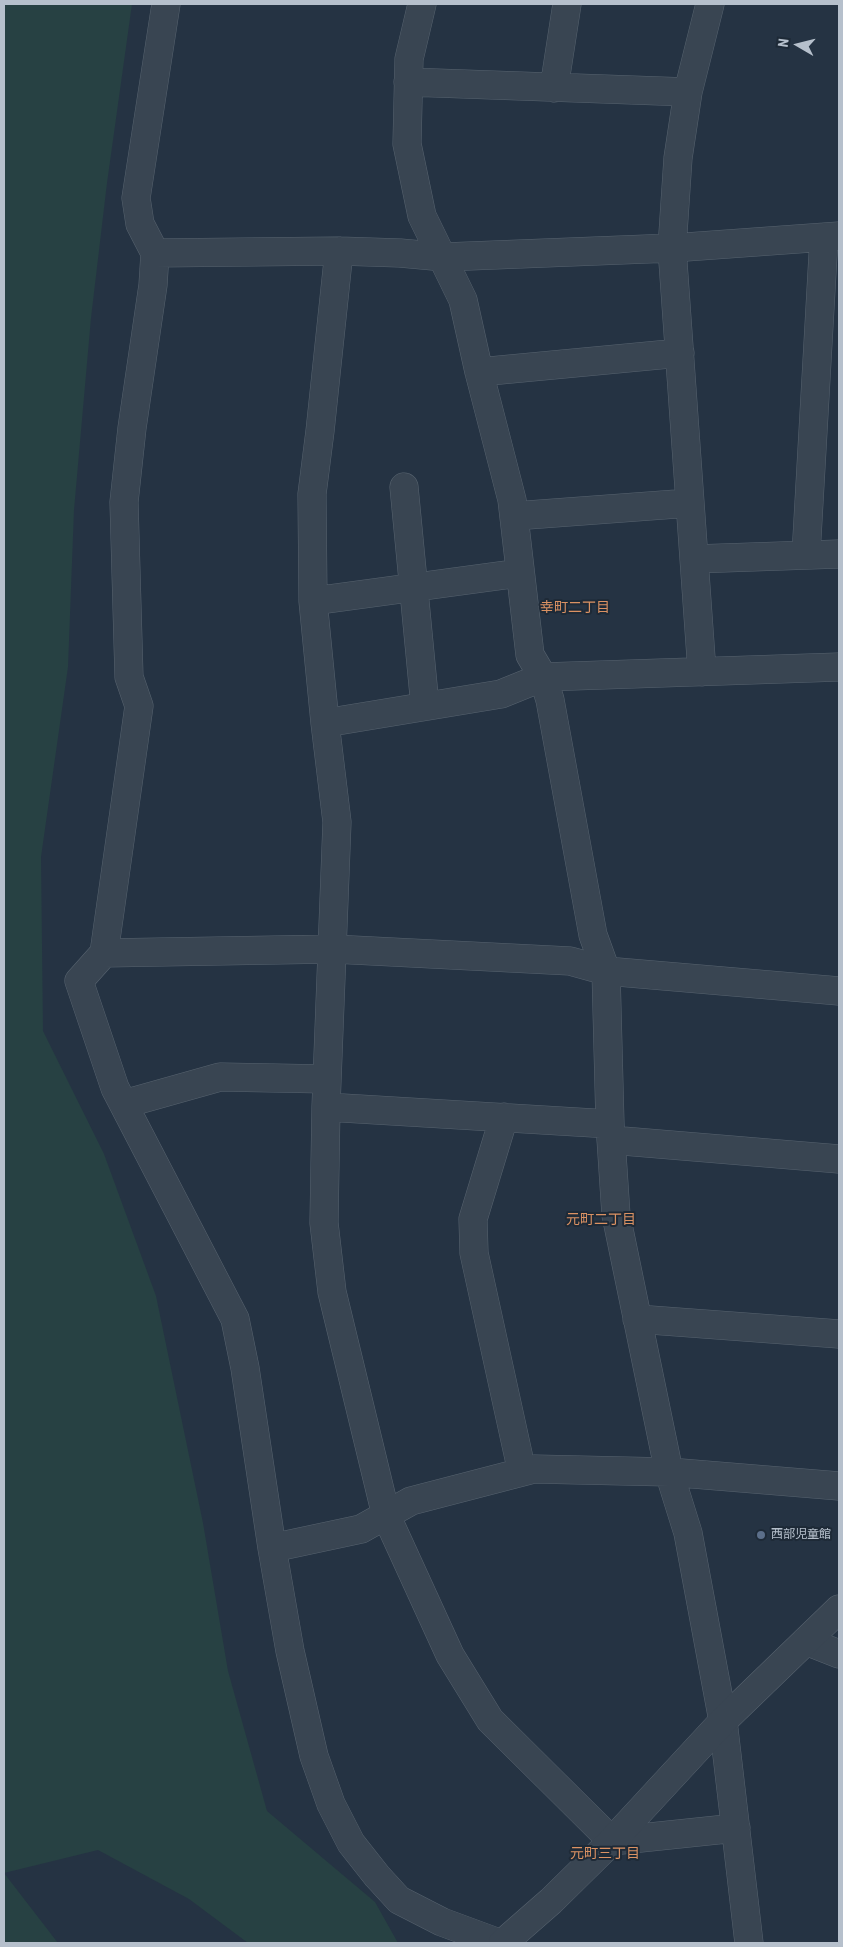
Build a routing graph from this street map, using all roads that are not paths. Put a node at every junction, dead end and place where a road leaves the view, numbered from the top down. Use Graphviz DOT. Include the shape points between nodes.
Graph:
graph roads {
  1 [pos="166,4"];
  2 [pos="422,4"];
  3 [pos="567,4"];
  4 [pos="710,4"];
  5 [pos="408,82"];
  6 [pos="554,88"];
  7 [pos="688,92"];
  8 [pos="832,236"];
  9 [pos="672,248"];
  10 [pos="340,251"];
  11 [pos="155,254"];
  12 [pos="444,257"];
  13 [pos="680,353"];
  14 [pos="479,372"];
  15 [pos="404,486"];
  16 [pos="690,503"];
  17 [pos="514,516"];
  18 [pos="839,554"];
  19 [pos="806,555"];
  20 [pos="694,558"];
  21 [pos="520,573"];
  22 [pos="414,587"];
  23 [pos="313,601"];
  24 [pos="839,667"];
  25 [pos="702,672"];
  26 [pos="543,677"];
  27 [pos="425,706"];
  28 [pos="325,723"];
  29 [pos="333,949"];
  30 [pos="104,952"];
  31 [pos="606,971"];
  32 [pos="839,991"];
  33 [pos="328,1078"];
  34 [pos="124,1104"];
  35 [pos="326,1107"];
  36 [pos="504,1117"];
  37 [pos="610,1132"];
  38 [pos="839,1160"];
  39 [pos="638,1319"];
  40 [pos="839,1334"];
  41 [pos="522,1472"];
  42 [pos="669,1472"];
  43 [pos="839,1486"];
  44 [pos="386,1515"];
  45 [pos="272,1548"];
  46 [pos="839,1609"];
  47 [pos="806,1641"];
  48 [pos="839,1654"];
  49 [pos="723,1721"];
  50 [pos="736,1828"];
  51 [pos="612,1841"];
  52 [pos="501,1943"];
  53 [pos="749,1943"];
  1 -- 11 [label="street" via="136,198 140,224"];
  2 -- 5 [label="street" via="409,59"];
  3 -- 6 [label="street"];
  4 -- 7 [label="street"];
  5 -- 6 [label="street"];
  5 -- 12 [label="street" via="407,144 422,216"];
  6 -- 7 [label="street"];
  7 -- 9 [label="street" via="678,158"];
  8 -- 9 [label="street"];
  8 -- 19 [label="street"];
  9 -- 12 [label="street"];
  9 -- 13 [label="street"];
  10 -- 11 [label="street"];
  10 -- 12 [label="street"];
  10 -- 23 [label="street" via="312,494"];
  11 -- 30 [label="street" via="124,502 129,677 139,706"];
  12 -- 14 [label="street" via="463,300"];
  13 -- 14 [label="street"];
  13 -- 16 [label="street"];
  14 -- 17 [label="street"];
  15 -- 22 [label="street"];
  16 -- 17 [label="street"];
  16 -- 20 [label="street"];
  17 -- 21 [label="street"];
  18 -- 19 [label="street"];
  19 -- 20 [label="street"];
  20 -- 25 [label="street"];
  21 -- 22 [label="street"];
  21 -- 26 [label="street" via="530,655"];
  22 -- 23 [label="street"];
  22 -- 27 [label="street"];
  23 -- 28 [label="street"];
  24 -- 25 [label="street"];
  25 -- 26 [label="street"];
  26 -- 27 [label="street" via="501,694"];
  26 -- 31 [label="street" via="594,935"];
  27 -- 28 [label="street"];
  28 -- 29 [label="street" via="337,822"];
  29 -- 30 [label="street"];
  29 -- 31 [label="street" via="570,961"];
  29 -- 33 [label="street"];
  30 -- 34 [label="street" via="79,981 115,1088"];
  31 -- 32 [label="street"];
  31 -- 37 [label="street"];
  33 -- 34 [label="street" via="220,1077"];
  33 -- 35 [label="street"];
  34 -- 45 [label="street" via="235,1319"];
  35 -- 36 [label="street"];
  35 -- 44 [label="street" via="324,1223 332,1292"];
  36 -- 37 [label="street"];
  36 -- 41 [label="street" via="473,1219 474,1253"];
  37 -- 38 [label="street"];
  37 -- 39 [label="street" via="616,1215"];
  39 -- 40 [label="street"];
  39 -- 42 [label="street"];
  41 -- 42 [label="street" via="534,1469"];
  41 -- 44 [label="street" via="411,1501"];
  42 -- 43 [label="street"];
  42 -- 49 [label="street" via="688,1533"];
  44 -- 45 [label="street" via="361,1529"];
  44 -- 51 [label="street" via="450,1655 490,1720"];
  45 -- 52 [label="street" via="290,1651 314,1756 331,1804 351,1843 399,1900 442,1922"];
  46 -- 47 [label="street"];
  47 -- 48 [label="street"];
  47 -- 49 [label="street"];
  49 -- 50 [label="street"];
  49 -- 51 [label="street"];
  50 -- 51 [label="street"];
  50 -- 53 [label="street"];
  51 -- 52 [label="street" via="551,1901"];
}
